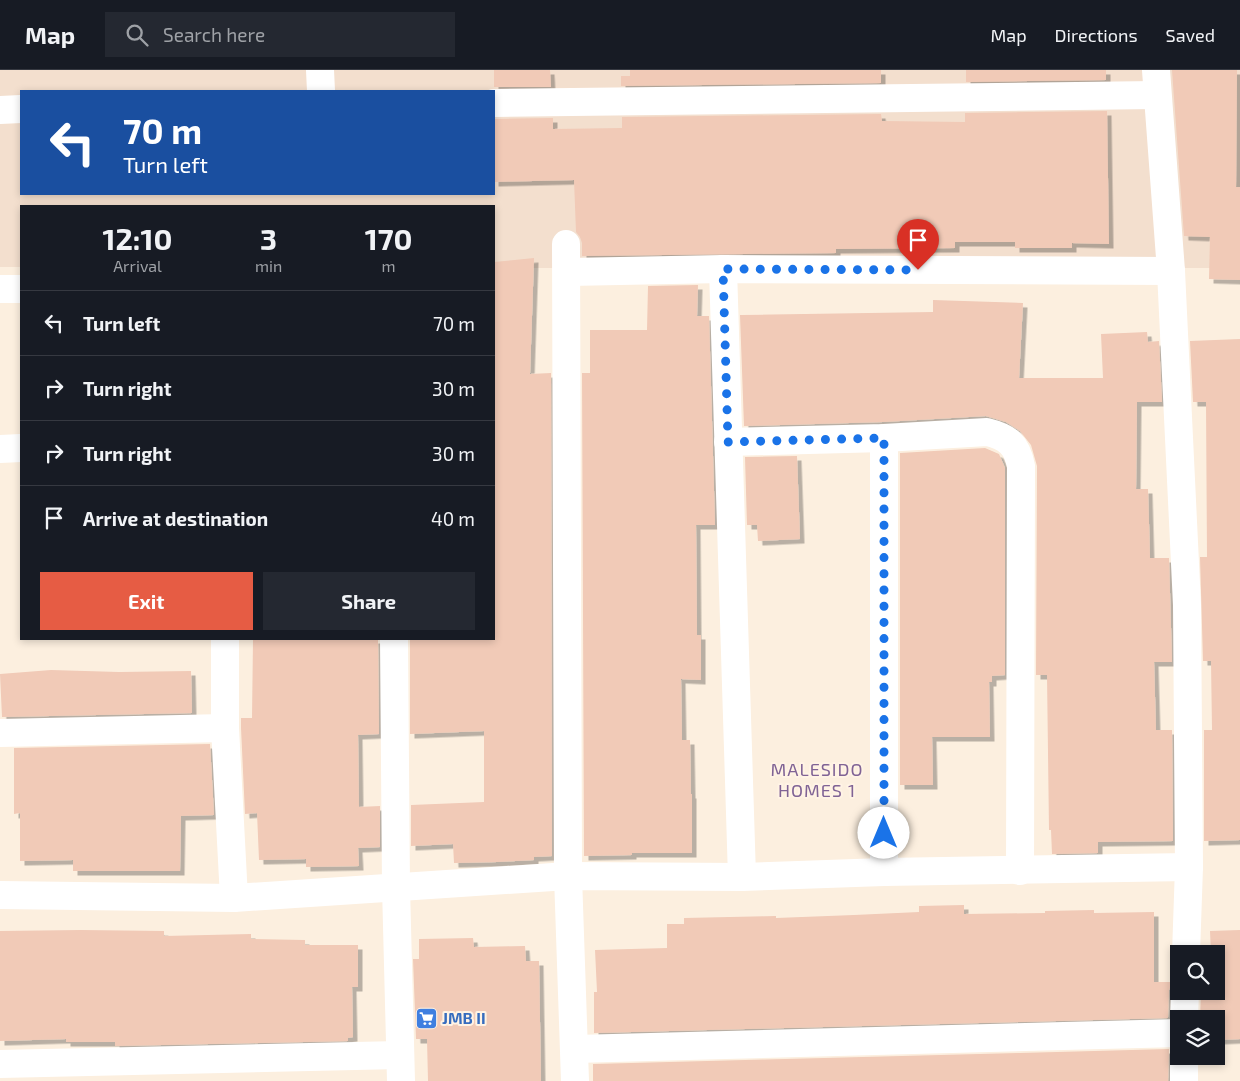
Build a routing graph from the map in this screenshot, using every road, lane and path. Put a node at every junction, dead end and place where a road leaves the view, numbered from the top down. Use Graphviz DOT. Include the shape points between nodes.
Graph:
graph roads {
  1 [pos="320,70"];
  2 [pos="1156,83"];
  3 [pos="321,90"];
  4 [pos="495,103"];
  5 [pos="20,109"];
  6 [pos="0,110"];
  7 [pos="566,244"];
  8 [pos="723,269"];
  9 [pos="1171,271"];
  10 [pos="568,272"];
  11 [pos="0,289"];
  12 [pos="20,289"];
  13 [pos="884,438"];
  14 [pos="728,442"];
  15 [pos="20,448"];
  16 [pos="0,449"];
  17 [pos="225,640"];
  18 [pos="394,640"];
  19 [pos="224,728"];
  20 [pos="0,733"];
  21 [pos="1188,867"];
  22 [pos="1020,871"];
  23 [pos="884,872"];
  24 [pos="568,876"];
  25 [pos="742,877"];
  26 [pos="396,887"];
  27 [pos="0,895"];
  28 [pos="234,898"];
  29 [pos="1186,945"];
  30 [pos="1170,1033"];
  31 [pos="575,1049"];
  32 [pos="0,1064"];
  33 [pos="1184,1065"];
  34 [pos="401,1068"];
  35 [pos="575,1081"];
  36 [pos="1184,1081"];
  1 -- 3 [label="street"];
  2 -- 4 [label="street"];
  2 -- 9 [label="street"];
  5 -- 6 [label="street"];
  7 -- 10 [label="street"];
  8 -- 9 [label="street"];
  8 -- 10 [label="street"];
  8 -- 14 [label="street"];
  9 -- 21 [label="street" via="1187,605"];
  10 -- 24 [label="street"];
  11 -- 12 [label="street"];
  13 -- 14 [label="street"];
  13 -- 22 [label="street" via="987,432 1013,444 1018,452 1021,466"];
  13 -- 23 [label="street"];
  14 -- 25 [label="street"];
  15 -- 16 [label="street"];
  17 -- 19 [label="street"];
  18 -- 26 [label="street"];
  19 -- 20 [label="street"];
  19 -- 28 [label="street"];
  21 -- 22 [label="street"];
  21 -- 29 [label="street"];
  22 -- 23 [label="street"];
  23 -- 25 [label="street"];
  24 -- 25 [label="street"];
  24 -- 26 [label="street"];
  24 -- 31 [label="street"];
  26 -- 28 [label="street"];
  26 -- 34 [label="street"];
  27 -- 28 [label="street"];
  30 -- 31 [label="street"];
  31 -- 35 [label="street"];
  32 -- 34 [label="street"];
  33 -- 36 [label="street"];
}
